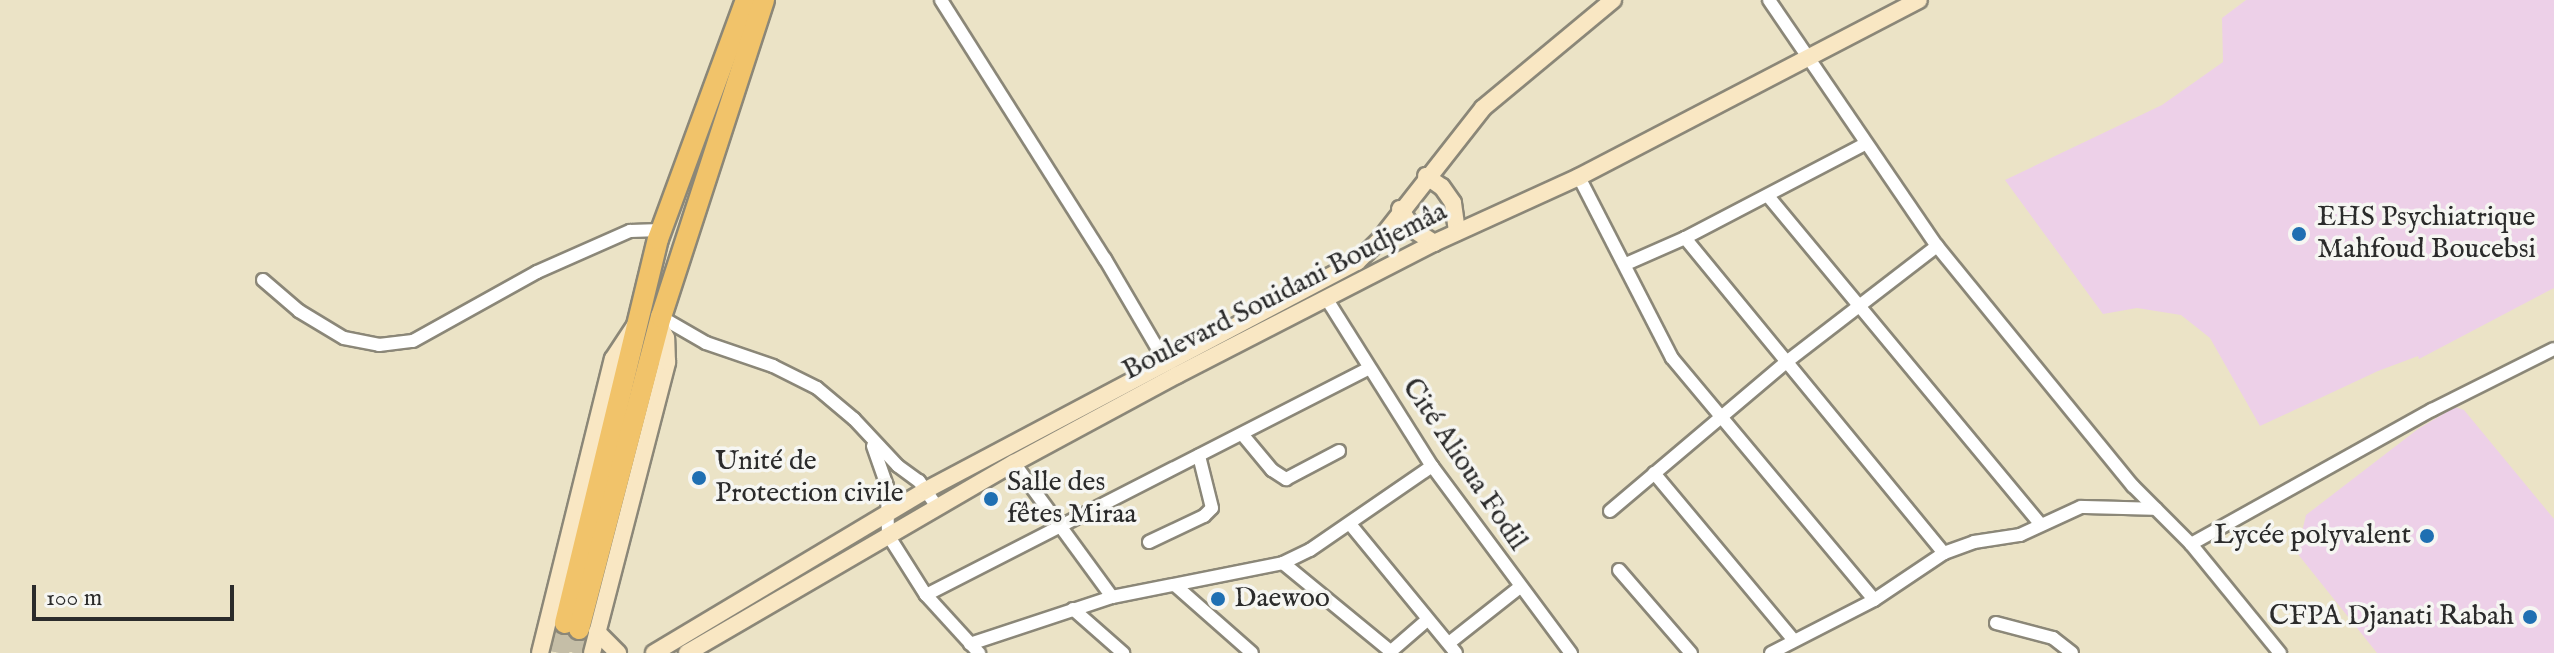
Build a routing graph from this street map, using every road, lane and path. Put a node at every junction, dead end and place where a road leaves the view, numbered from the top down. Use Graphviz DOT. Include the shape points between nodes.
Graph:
graph roads {
  1 [pos="746,0"];
  2 [pos="764,0"];
  3 [pos="941,0"];
  4 [pos="1613,0"];
  5 [pos="1769,0"];
  6 [pos="1919,0"];
  7 [pos="1807,58"];
  8 [pos="1865,144"];
  9 [pos="1426,176"];
  10 [pos="1579,177"];
  11 [pos="1768,196"];
  12 [pos="1400,209"];
  13 [pos="661,230"];
  14 [pos="1457,232"];
  15 [pos="1685,238"];
  16 [pos="1434,243"];
  17 [pos="1937,246"];
  18 [pos="1626,264"];
  19 [pos="263,280"];
  20 [pos="1326,298"];
  21 [pos="1857,306"];
  22 [pos="653,321"];
  23 [pos="2554,349"];
  24 [pos="1166,363"];
  25 [pos="1785,363"];
  26 [pos="1369,368"];
  27 [pos="1720,417"];
  28 [pos="1242,434"];
  29 [pos="869,436"];
  30 [pos="1339,451"];
  31 [pos="1199,456"];
  32 [pos="1014,463"];
  33 [pos="1432,466"];
  34 [pos="1654,473"];
  35 [pos="926,490"];
  36 [pos="937,507"];
  37 [pos="2156,509"];
  38 [pos="1610,511"];
  39 [pos="888,513"];
  40 [pos="1350,524"];
  41 [pos="2040,524"];
  42 [pos="1059,529"];
  43 [pos="888,535"];
  44 [pos="1149,542"];
  45 [pos="2191,544"];
  46 [pos="1944,553"];
  47 [pos="1283,563"];
  48 [pos="1619,570"];
  49 [pos="1176,586"];
  50 [pos="1520,587"];
  51 [pos="926,595"];
  52 [pos="1112,597"];
  53 [pos="1874,600"];
  54 [pos="1073,609"];
  55 [pos="1427,620"];
  56 [pos="1996,623"];
  57 [pos="580,628"];
  58 [pos="1793,639"];
  59 [pos="1452,648"];
  60 [pos="2276,648"];
  61 [pos="974,649"];
  62 [pos="1389,652"];
  63 [pos="540,653"];
  64 [pos="592,653"];
  65 [pos="618,653"];
  66 [pos="654,653"];
  67 [pos="687,653"];
  68 [pos="1123,653"];
  69 [pos="1252,653"];
  70 [pos="1571,653"];
  71 [pos="1691,653"];
  72 [pos="1771,653"];
  73 [pos="2072,653"];
  74 [pos="2260,653"];
  1 -- 13 [label="highway"];
  2 -- 22 [label="highway"];
  3 -- 24 [label="street"];
  4 -- 9 [label="main road" via="1502,89"];
  5 -- 7 [label="street"];
  6 -- 7 [label="main road, Boulevard Souidani Boudjemâa"];
  7 -- 8 [label="street"];
  7 -- 10 [label="main road, Boulevard Souidani Boudjemâa"];
  8 -- 11 [label="street"];
  8 -- 17 [label="street"];
  9 -- 12 [label="main road"];
  9 -- 14 [label="main road" via="1448,194"];
  10 -- 14 [label="main road, Boulevard Souidani Boudjemâa"];
  10 -- 18 [label="street"];
  11 -- 15 [label="street"];
  11 -- 21 [label="street"];
  12 -- 16 [label="main road" via="1414,230"];
  12 -- 24 [label="main road, Boulevard Souidani Boudjemâa" via="1357,262"];
  13 -- 19 [label="street" via="630,231 537,272 413,341 390,344 344,338 299,311"];
  13 -- 22 [label="highway"];
  14 -- 16 [label="main road, Boulevard Souidani Boudjemâa"];
  15 -- 18 [label="street"];
  15 -- 25 [label="street"];
  16 -- 20 [label="main road, Boulevard Souidani Boudjemâa"];
  17 -- 21 [label="street"];
  17 -- 37 [label="street"];
  18 -- 27 [label="street" via="1672,358"];
  20 -- 26 [label="street, Cité Alioua Fodil"];
  20 -- 32 [label="main road, Boulevard Souidani Boudjemâa"];
  21 -- 25 [label="street"];
  21 -- 41 [label="street"];
  22 -- 29 [label="street" via="817,388"];
  22 -- 57 [label="highway"];
  22 -- 63 [label="main road" via="624,338 613,359"];
  23 -- 45 [label="street"];
  24 -- 35 [label="main road, Boulevard Souidani Boudjemâa"];
  25 -- 27 [label="street"];
  25 -- 46 [label="street"];
  26 -- 28 [label="street"];
  26 -- 33 [label="street, Cité Alioua Fodil"];
  27 -- 34 [label="street"];
  27 -- 53 [label="street"];
  28 -- 30 [label="street" via="1286,479"];
  28 -- 31 [label="street"];
  29 -- 35 [label="street"];
  29 -- 39 [label="street" via="885,477"];
  31 -- 42 [label="street"];
  31 -- 44 [label="street" via="1212,508"];
  32 -- 36 [label="main road, Boulevard Souidani Boudjemâa"];
  32 -- 42 [label="street"];
  33 -- 40 [label="street"];
  33 -- 50 [label="street, Cité Alioua Fodil"];
  34 -- 38 [label="street"];
  34 -- 58 [label="street"];
  35 -- 36 [label="street"];
  35 -- 39 [label="main road, Boulevard Souidani Boudjemâa"];
  36 -- 43 [label="main road, Boulevard Souidani Boudjemâa"];
  37 -- 41 [label="street" via="2081,507"];
  37 -- 45 [label="street"];
  39 -- 43 [label="street"];
  39 -- 66 [label="main road, Boulevard Souidani Boudjemâa"];
  40 -- 47 [label="street"];
  40 -- 55 [label="street"];
  41 -- 46 [label="street" via="2020,535"];
  42 -- 51 [label="street"];
  42 -- 52 [label="street"];
  43 -- 51 [label="street"];
  43 -- 67 [label="main road, Boulevard Souidani Boudjemâa"];
  45 -- 60 [label="street"];
  46 -- 53 [label="street"];
  47 -- 49 [label="street"];
  47 -- 62 [label="street"];
  48 -- 71 [label="street"];
  49 -- 52 [label="street"];
  49 -- 69 [label="street"];
  50 -- 59 [label="street"];
  50 -- 70 [label="street, Cité Alioua Fodil"];
  51 -- 61 [label="street"];
  52 -- 54 [label="street"];
  53 -- 58 [label="street"];
  54 -- 61 [label="street"];
  54 -- 68 [label="street"];
  55 -- 59 [label="street"];
  55 -- 62 [label="street"];
  56 -- 73 [label="street" via="2053,638"];
  57 -- 64 [label="main road"];
  57 -- 65 [label="main road"];
  58 -- 72 [label="street"];
  60 -- 74 [label="street"];
}
